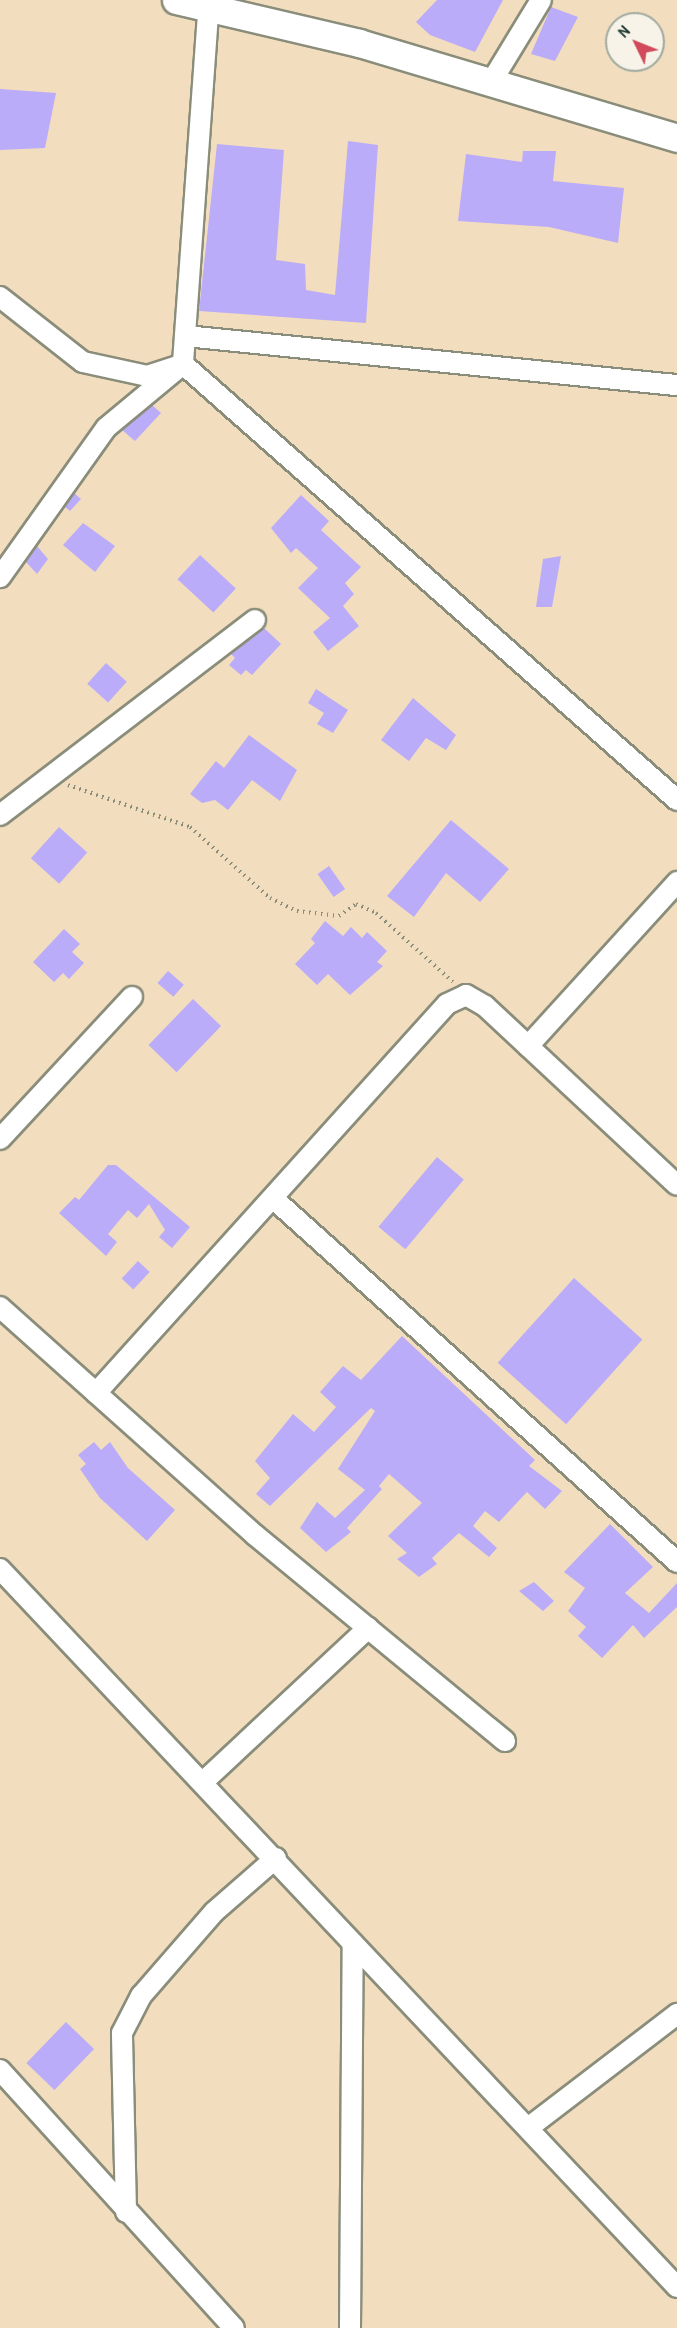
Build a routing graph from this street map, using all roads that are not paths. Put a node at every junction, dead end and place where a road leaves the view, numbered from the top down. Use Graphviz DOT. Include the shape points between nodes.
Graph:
graph roads {
  1 [pos="176,0"];
  2 [pos="541,0"];
  3 [pos="207,2"];
  4 [pos="490,84"];
  5 [pos="677,138"];
  6 [pos="0,297"];
  7 [pos="185,336"];
  8 [pos="183,364"];
  9 [pos="677,385"];
  10 [pos="0,577"];
  11 [pos="255,620"];
  12 [pos="677,800"];
  13 [pos="0,815"];
  14 [pos="677,882"];
  15 [pos="132,997"];
  16 [pos="528,1046"];
  17 [pos="0,1139"];
  18 [pos="677,1185"];
  19 [pos="275,1200"];
  20 [pos="0,1307"];
  21 [pos="96,1393"];
  22 [pos="677,1562"];
  23 [pos="0,1569"];
  24 [pos="368,1628"];
  25 [pos="505,1741"];
  26 [pos="203,1782"];
  27 [pos="276,1858"];
  28 [pos="353,1943"];
  29 [pos="677,2014"];
  30 [pos="0,2070"];
  31 [pos="528,2128"];
  32 [pos="126,2212"];
  33 [pos="677,2287"];
  34 [pos="234,2328"];
  35 [pos="350,2328"];
  1 -- 3 [label="main road"];
  2 -- 4 [label="street"];
  3 -- 4 [label="main road"];
  3 -- 7 [label="street"];
  4 -- 5 [label="main road"];
  6 -- 8 [label="street" via="83,362 147,376"];
  7 -- 8 [label="street"];
  7 -- 9 [label="street"];
  8 -- 10 [label="street" via="106,428"];
  8 -- 12 [label="street"];
  11 -- 13 [label="street"];
  14 -- 16 [label="street"];
  15 -- 17 [label="street"];
  16 -- 18 [label="street"];
  16 -- 19 [label="street" via="466,995 447,1004"];
  19 -- 21 [label="street"];
  19 -- 22 [label="street"];
  20 -- 21 [label="street"];
  21 -- 24 [label="street"];
  23 -- 26 [label="street"];
  24 -- 25 [label="street"];
  24 -- 26 [label="street"];
  26 -- 27 [label="street"];
  27 -- 28 [label="street"];
  27 -- 32 [label="street" via="214,1912 141,1996 122,2033"];
  28 -- 31 [label="street"];
  28 -- 35 [label="street"];
  29 -- 31 [label="street"];
  30 -- 32 [label="street"];
  31 -- 33 [label="street"];
  32 -- 34 [label="street"];
}
